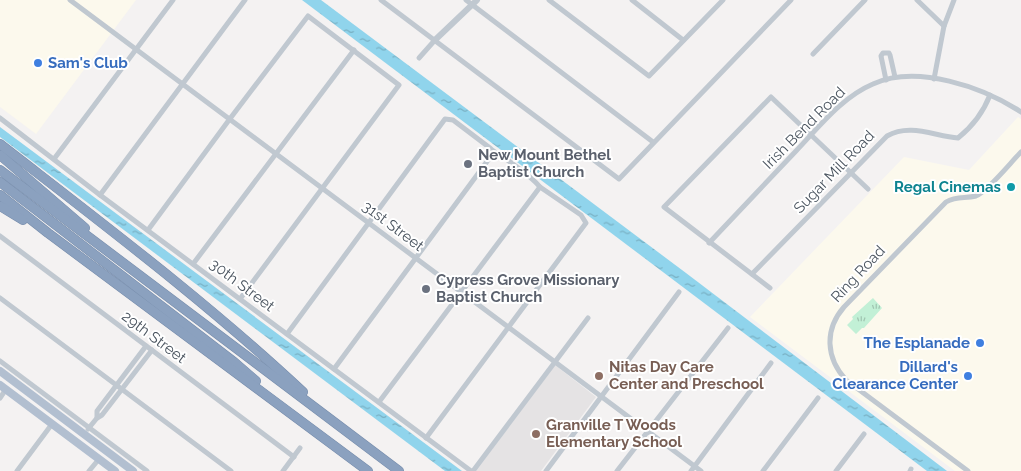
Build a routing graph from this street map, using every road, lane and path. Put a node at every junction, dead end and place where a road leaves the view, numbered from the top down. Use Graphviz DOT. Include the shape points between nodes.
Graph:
graph roads {
  1 [pos="70,0"];
  2 [pos="173,0"];
  3 [pos="245,0"];
  4 [pos="381,0"];
  5 [pos="466,0"];
  6 [pos="549,0"];
  7 [pos="632,0"];
  8 [pos="723,0"];
  9 [pos="865,0"];
  10 [pos="917,0"];
  11 [pos="954,0"];
  12 [pos="788,1"];
  13 [pos="475,2"];
  14 [pos="944,26"];
  15 [pos="435,40"];
  16 [pos="683,40"];
  17 [pos="136,50"];
  18 [pos="354,50"];
  19 [pos="813,54"];
  20 [pos="420,58"];
  21 [pos="895,77"];
  22 [pos="934,79"];
  23 [pos="886,80"];
  24 [pos="183,85"];
  25 [pos="990,95"];
  26 [pos="1021,112"];
  27 [pos="0,118"];
  28 [pos="229,120"];
  29 [pos="812,135"];
  30 [pos="653,142"];
  31 [pos="0,144"];
  32 [pos="494,152"];
  33 [pos="1021,152"];
  34 [pos="276,154"];
  35 [pos="0,155"];
  36 [pos="54,160"];
  37 [pos="0,170"];
  38 [pos="851,172"];
  39 [pos="0,182"];
  40 [pos="540,187"];
  41 [pos="322,189"];
  42 [pos="868,189"];
  43 [pos="0,195"];
  44 [pos="100,195"];
  45 [pos="0,206"];
  46 [pos="369,224"];
  47 [pos="148,230"];
  48 [pos="48,233"];
  49 [pos="2,240"];
  50 [pos="709,243"];
  51 [pos="110,253"];
  52 [pos="415,258"];
  53 [pos="193,264"];
  54 [pos="752,274"];
  55 [pos="770,288"];
  56 [pos="461,292"];
  57 [pos="679,292"];
  58 [pos="0,298"];
  59 [pos="240,299"];
  60 [pos="588,318"];
  61 [pos="509,328"];
  62 [pos="728,328"];
  63 [pos="287,334"];
  64 [pos="146,346"];
  65 [pos="152,350"];
  66 [pos="0,361"];
  67 [pos="555,362"];
  68 [pos="771,363"];
  69 [pos="334,369"];
  70 [pos="0,371"];
  71 [pos="116,385"];
  72 [pos="3,387"];
  73 [pos="122,390"];
  74 [pos="601,396"];
  75 [pos="0,398"];
  76 [pos="818,398"];
  77 [pos="21,401"];
  78 [pos="379,402"];
  79 [pos="62,417"];
  80 [pos="97,418"];
  81 [pos="334,422"];
  82 [pos="52,424"];
  83 [pos="313,430"];
  84 [pos="87,431"];
  85 [pos="647,431"];
  86 [pos="864,434"];
  87 [pos="426,438"];
  88 [pos="300,448"];
  89 [pos="294,457"];
  90 [pos="99,459"];
  91 [pos="106,464"];
  92 [pos="692,468"];
  93 [pos="17,471"];
  94 [pos="89,471"];
  95 [pos="115,471"];
  96 [pos="119,471"];
  97 [pos="133,471"];
  98 [pos="147,471"];
  99 [pos="231,471"];
  100 [pos="283,471"];
  101 [pos="368,471"];
  102 [pos="399,471"];
  103 [pos="472,471"];
  104 [pos="546,471"];
  105 [pos="617,471"];
  106 [pos="701,471"];
  107 [pos="763,471"];
  108 [pos="836,471"];
  109 [pos="968,471"];
  1 -- 17 [label="street, 31st Street"];
  2 -- 17 [label="street"];
  3 -- 24 [label="street"];
  4 -- 15 [label="street"];
  5 -- 13 [label="street"];
  6 -- 16 [label="street" via="649,76"];
  7 -- 16 [label="street"];
  8 -- 16 [label="street"];
  9 -- 19 [label="street"];
  10 -- 14 [label="street"];
  11 -- 14 [label="street"];
  12 -- 30 [label="street"];
  13 -- 15 [label="street"];
  13 -- 30 [label="street"];
  14 -- 22 [label="street"];
  15 -- 20 [label="street"];
  15 -- 30 [label="street" via="618,179"];
  17 -- 24 [label="street, 31st Street"];
  17 -- 36 [label="street"];
  18 -- 28 [label="street" via="308,16"];
  18 -- 34 [label="street"];
  18 -- 41 [label="street" via="399,85"];
  21 -- 22 [label="street, Irish Bend Road"];
  21 -- 23 [label="street, Irish Bend Road"];
  21 -- 23 [label="street" via="889,53 883,53"];
  22 -- 25 [label="street, Irish Bend Road"];
  23 -- 29 [label="street, Irish Bend Road" via="844,102"];
  24 -- 28 [label="street, 31st Street"];
  24 -- 44 [label="street"];
  25 -- 26 [label="street, Irish Bend Road"];
  25 -- 38 [label="street, Sugar Mill Road" via="975,123 958,138 919,130 894,132"];
  27 -- 36 [label="street, 30th Street"];
  28 -- 34 [label="street, 31st Street"];
  28 -- 47 [label="street"];
  29 -- 38 [label="street"];
  29 -- 50 [label="street, Irish Bend Road"];
  29 -- 50 [label="street" via="771,96 664,207"];
  31 -- 81 [label="highway" via="258,351"];
  32 -- 40 [label="street"];
  32 -- 46 [label="street" via="452,120 445,119"];
  32 -- 52 [label="street"];
  33 -- 109 [label="street, Ring Road" via="977,195 946,202 844,307 830,334 830,352 846,380"];
  34 -- 41 [label="street, 31st Street"];
  34 -- 53 [label="street"];
  35 -- 51 [label="highway"];
  36 -- 44 [label="street, 30th Street"];
  37 -- 51 [label="highway"];
  38 -- 42 [label="street"];
  38 -- 54 [label="street, Sugar Mill Road"];
  39 -- 83 [label="highway" via="234,362"];
  40 -- 56 [label="street"];
  40 -- 61 [label="street" via="581,215 586,223"];
  41 -- 46 [label="street, 31st Street"];
  41 -- 59 [label="street"];
  43 -- 48 [label="highway"];
  44 -- 47 [label="street, 30th Street"];
  45 -- 48 [label="highway" via="39,231"];
  46 -- 52 [label="street, 31st Street"];
  46 -- 63 [label="street"];
  47 -- 53 [label="street, 30th Street"];
  48 -- 83 [label="highway"];
  49 -- 64 [label="street, 29th Street"];
  50 -- 54 [label="street"];
  51 -- 81 [label="highway"];
  52 -- 56 [label="street, 31st Street"];
  52 -- 69 [label="street"];
  53 -- 59 [label="street, 30th Street"];
  54 -- 55 [label="street"];
  56 -- 61 [label="street, 31st Street"];
  56 -- 78 [label="street"];
  57 -- 74 [label="street"];
  58 -- 71 [label="street"];
  59 -- 63 [label="street, 30th Street"];
  60 -- 67 [label="street"];
  61 -- 67 [label="street, 31st Street"];
  61 -- 87 [label="street"];
  62 -- 85 [label="street"];
  63 -- 69 [label="street, 30th Street"];
  64 -- 65 [label="street, 29th Street"];
  64 -- 71 [label="street"];
  65 -- 73 [label="street"];
  65 -- 89 [label="street, 29th Street"];
  66 -- 84 [label="street"];
  67 -- 74 [label="street, 31st Street"];
  67 -- 103 [label="street"];
  68 -- 92 [label="street"];
  69 -- 78 [label="street, 30th Street"];
  70 -- 79 [label="main road"];
  71 -- 73 [label="street"];
  71 -- 80 [label="street" via="97,411"];
  72 -- 75 [label="street"];
  72 -- 77 [label="main road"];
  73 -- 80 [label="street"];
  73 -- 99 [label="street"];
  74 -- 85 [label="street, 31st Street"];
  74 -- 104 [label="street"];
  76 -- 107 [label="street"];
  77 -- 79 [label="main road" via="30,398"];
  77 -- 82 [label="main road"];
  78 -- 87 [label="street, 30th Street"];
  79 -- 84 [label="main road"];
  80 -- 84 [label="street"];
  81 -- 102 [label="highway"];
  82 -- 90 [label="main road"];
  82 -- 93 [label="street"];
  83 -- 101 [label="highway"];
  84 -- 97 [label="main road"];
  84 -- 98 [label="street"];
  85 -- 92 [label="street, 31st Street"];
  85 -- 105 [label="street"];
  86 -- 108 [label="street"];
  87 -- 103 [label="street, 30th Street"];
  88 -- 89 [label="street"];
  89 -- 100 [label="street"];
  90 -- 91 [label="main road"];
  90 -- 94 [label="street"];
  91 -- 95 [label="main road"];
  91 -- 96 [label="main road"];
  92 -- 106 [label="street, 31st Street"];
}
